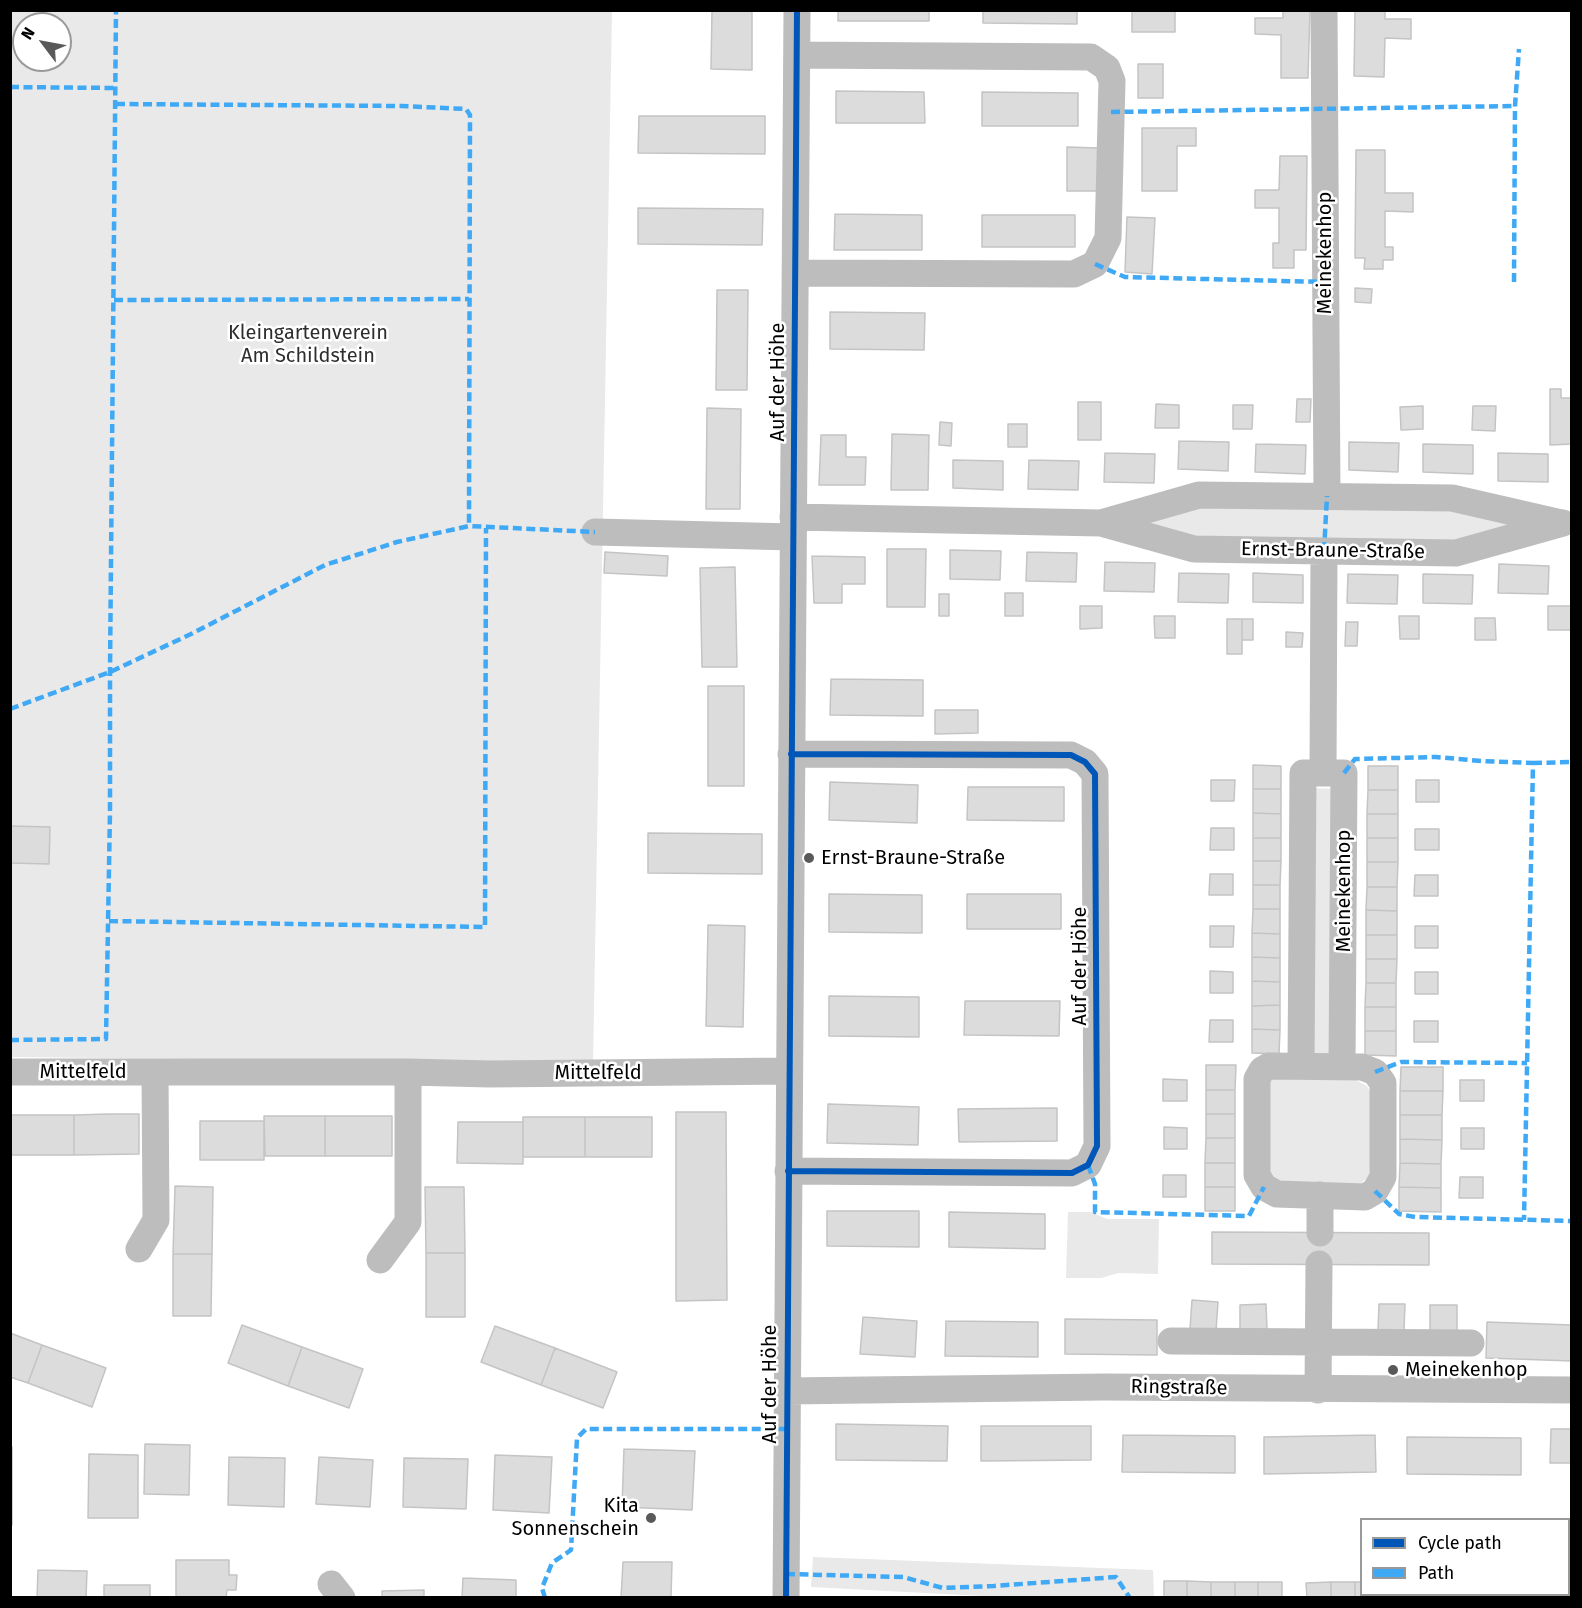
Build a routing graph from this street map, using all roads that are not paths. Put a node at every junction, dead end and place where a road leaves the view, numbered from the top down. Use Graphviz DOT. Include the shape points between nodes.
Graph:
graph roads {
  1 [pos="797,10"];
  2 [pos="1324,10"];
  3 [pos="797,55"];
  4 [pos="795,273"];
  5 [pos="1327,496"];
  6 [pos="1101,523"];
  7 [pos="1567,523"];
  8 [pos="793,527"];
  9 [pos="595,531"];
  10 [pos="1324,551"];
  11 [pos="791,754"];
  12 [pos="1323,773"];
  13 [pos="1301,1066"];
  14 [pos="1342,1067"];
  15 [pos="789,1071"];
  16 [pos="10,1072"];
  17 [pos="155,1072"];
  18 [pos="408,1072"];
  19 [pos="788,1171"];
  20 [pos="1320,1195"];
  21 [pos="1320,1233"];
  22 [pos="139,1249"];
  23 [pos="380,1260"];
  24 [pos="1319,1264"];
  25 [pos="1171,1341"];
  26 [pos="1318,1342"];
  27 [pos="1471,1343"];
  28 [pos="1318,1390"];
  29 [pos="1572,1390"];
  30 [pos="787,1391"];
  31 [pos="786,1598"];
  1 -- 3 [label="street, Auf der Höhe"];
  2 -- 5 [label="street, Meinekenhop"];
  3 -- 4 [label="street, Auf der Höhe"];
  3 -- 4 [label="street" via="1091,57 1107,68 1112,81 1108,238 1095,264 1074,274"];
  4 -- 8 [label="street, Auf der Höhe"];
  5 -- 6 [label="street, Ernst-Braune-Straße" via="1199,495"];
  5 -- 7 [label="street, Ernst-Braune-Straße" via="1452,498"];
  6 -- 8 [label="street, Ernst-Braune-Straße"];
  6 -- 10 [label="street, Ernst-Braune-Straße" via="1194,549"];
  7 -- 10 [label="street, Ernst-Braune-Straße" via="1456,553"];
  8 -- 9 [label="street, Ernst-Braune-Straße"];
  8 -- 11 [label="street, Auf der Höhe"];
  10 -- 12 [label="street"];
  11 -- 15 [label="street, Auf der Höhe"];
  11 -- 19 [label="street, Auf der Höhe" via="1071,755 1095,774 1096,1146 1089,1165 1072,1173"];
  12 -- 13 [label="street" via="1303,773"];
  12 -- 14 [label="street, Meinekenhop" via="1344,773"];
  13 -- 14 [label="street"];
  13 -- 20 [label="street" via="1269,1066 1257,1079 1257,1174 1264,1187 1276,1194"];
  14 -- 20 [label="street" via="1375,1072 1383,1083 1383,1177 1375,1191 1365,1197"];
  15 -- 18 [label="street, Mittelfeld"];
  15 -- 19 [label="street, Auf der Höhe"];
  16 -- 17 [label="street, Mittelfeld"];
  17 -- 18 [label="street, Mittelfeld"];
  17 -- 22 [label="street, Mittelfeld" via="156,1220"];
  18 -- 23 [label="street" via="408,1222"];
  19 -- 30 [label="street, Auf der Höhe"];
  20 -- 21 [label="street"];
  24 -- 26 [label="street"];
  25 -- 26 [label="street"];
  26 -- 27 [label="street"];
  26 -- 28 [label="street"];
  28 -- 29 [label="street, Ringstraße"];
  28 -- 30 [label="street, Ringstraße" via="1104,1387"];
  30 -- 31 [label="street, Auf der Höhe"];
}
